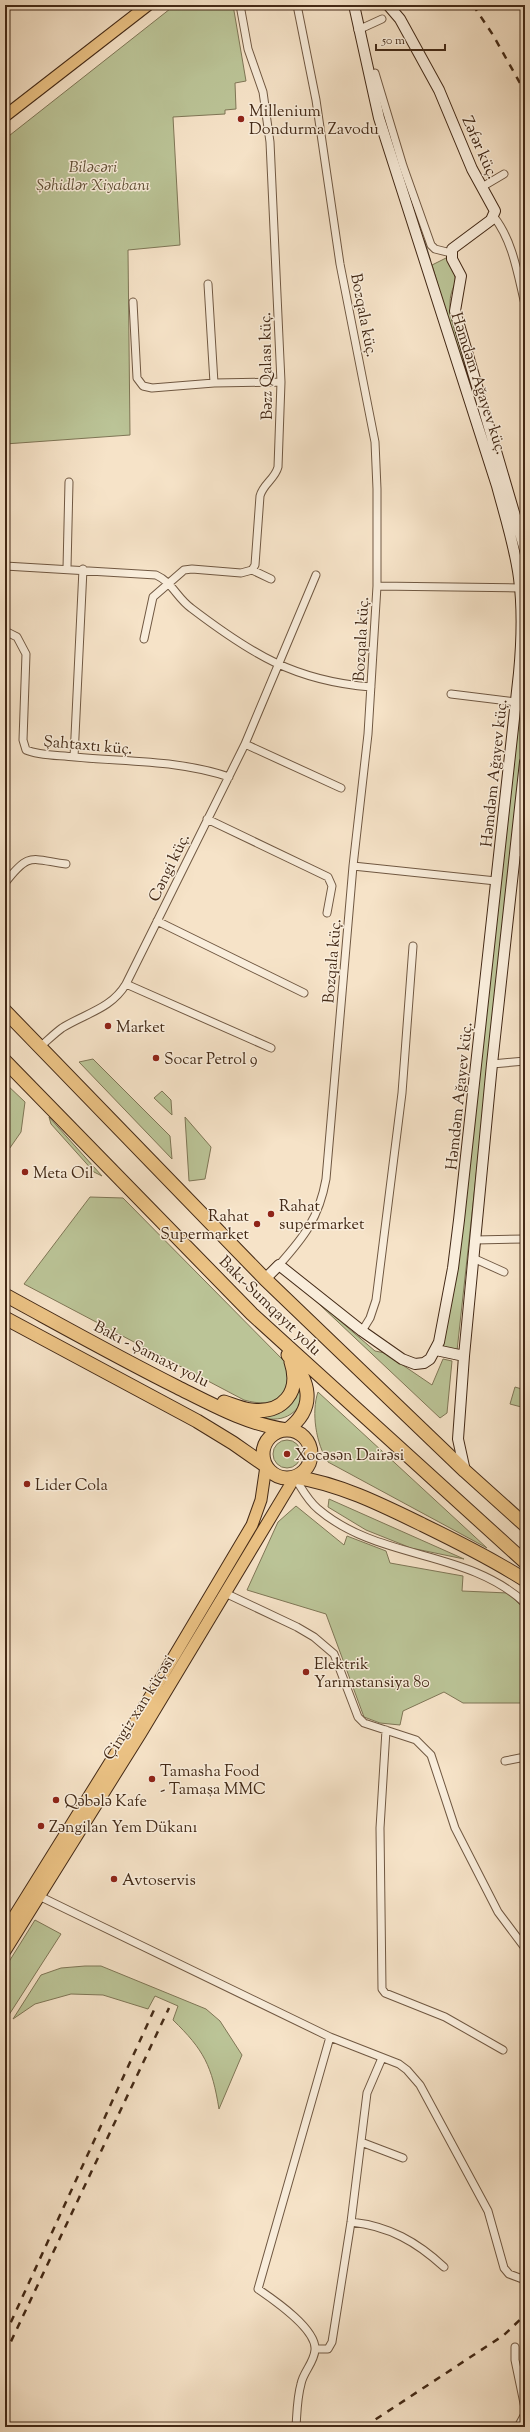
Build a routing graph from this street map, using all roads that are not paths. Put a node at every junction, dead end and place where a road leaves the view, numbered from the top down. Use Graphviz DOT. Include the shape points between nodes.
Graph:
graph roads {
  1 [pos="148,5"];
  2 [pos="240,5"];
  3 [pos="297,5"];
  4 [pos="354,5"];
  5 [pos="390,7"];
  6 [pos="382,19"];
  7 [pos="358,30"];
  8 [pos="375,73"];
  9 [pos="5,116"];
  10 [pos="504,174"];
  11 [pos="482,187"];
  12 [pos="494,217"];
  13 [pos="451,253"];
  14 [pos="208,284"];
  15 [pos="133,302"];
  16 [pos="525,304"];
  17 [pos="281,382"];
  18 [pos="214,383"];
  19 [pos="69,482"];
  20 [pos="525,550"];
  21 [pos="5,566"];
  22 [pos="67,568"];
  23 [pos="83,569"];
  24 [pos="252,570"];
  25 [pos="316,575"];
  26 [pos="271,578"];
  27 [pos="168,582"];
  28 [pos="377,586"];
  29 [pos="522,588"];
  30 [pos="5,631"];
  31 [pos="144,639"];
  32 [pos="278,665"];
  33 [pos="371,686"];
  34 [pos="451,694"];
  35 [pos="516,702"];
  36 [pos="246,744"];
  37 [pos="74,757"];
  38 [pos="525,762"];
  39 [pos="229,777"];
  40 [pos="341,788"];
  41 [pos="208,818"];
  42 [pos="520,853"];
  43 [pos="66,864"];
  44 [pos="353,866"];
  45 [pos="496,881"];
  46 [pos="5,883"];
  47 [pos="327,913"];
  48 [pos="157,921"];
  49 [pos="413,946"];
  50 [pos="126,984"];
  51 [pos="304,993"];
  52 [pos="5,1011"];
  53 [pos="41,1046"];
  54 [pos="271,1048"];
  55 [pos="5,1061"];
  56 [pos="525,1061"];
  57 [pos="492,1064"];
  58 [pos="525,1239"];
  59 [pos="475,1240"];
  60 [pos="473,1258"];
  61 [pos="279,1265"];
  62 [pos="504,1272"];
  63 [pos="265,1278"];
  64 [pos="5,1295"];
  65 [pos="252,1314"];
  66 [pos="5,1318"];
  67 [pos="362,1331"];
  68 [pos="436,1350"];
  69 [pos="464,1356"];
  70 [pos="289,1357"];
  71 [pos="156,1376"];
  72 [pos="287,1430"];
  73 [pos="266,1466"];
  74 [pos="465,1471"];
  75 [pos="295,1477"];
  76 [pos="522,1522"];
  77 [pos="525,1562"];
  78 [pos="525,1580"];
  79 [pos="225,1593"];
  80 [pos="525,1603"];
  81 [pos="386,1730"];
  82 [pos="525,1757"];
  83 [pos="505,1761"];
  84 [pos="39,1896"];
  85 [pos="6,1926"];
  86 [pos="525,1948"];
  87 [pos="5,1951"];
  88 [pos="330,2037"];
  89 [pos="503,2050"];
  90 [pos="382,2058"];
  91 [pos="361,2142"];
  92 [pos="403,2158"];
  93 [pos="352,2222"];
  94 [pos="444,2267"];
  95 [pos="525,2280"];
  96 [pos="516,2347"];
  97 [pos="315,2349"];
  98 [pos="524,2419"];
  99 [pos="296,2427"];
  100 [pos="518,2427"];
  1 -- 9 [label="main road"];
  2 -- 17 [label="street, Bəzz Qalası küç." via="248,49 263,92 268,118"];
  3 -- 28 [label="street, Bozqala küç." via="316,100 340,264 375,442"];
  4 -- 7 [label="street, Həmdəm Ağayev küç."];
  5 -- 11 [label="street, Zəfər küç." via="400,19 439,90"];
  6 -- 7 [label="street"];
  7 -- 29 [label="street, Həmdəm Ağayev küç." via="379,118 497,486"];
  8 -- 13 [label="street" via="403,166 431,245 440,251"];
  10 -- 11 [label="street"];
  11 -- 12 [label="street, Zəfər küç." via="495,211"];
  12 -- 13 [label="street" via="454,247"];
  12 -- 16 [label="street, Zəfər küç." via="503,231 514,259"];
  13 -- 20 [label="street" via="461,276 455,307 456,315"];
  14 -- 18 [label="street"];
  15 -- 18 [label="street" via="137,378 143,386 152,388"];
  17 -- 18 [label="street"];
  17 -- 24 [label="street, Bəzz Qalası küç." via="278,467 260,496 255,565"];
  19 -- 22 [label="street"];
  21 -- 22 [label="street"];
  22 -- 23 [label="street"];
  23 -- 27 [label="street" via="146,573"];
  23 -- 37 [label="street"];
  24 -- 26 [label="street"];
  24 -- 27 [label="street" via="241,573 188,569"];
  25 -- 32 [label="street, Cəngi küç."];
  27 -- 31 [label="street" via="153,597"];
  27 -- 32 [label="street" via="194,610 252,652"];
  28 -- 29 [label="street"];
  28 -- 33 [label="street, Bozqala küç."];
  29 -- 35 [label="street, Həmdəm Ağayev küç." via="521,648"];
  30 -- 37 [label="street, Şahtaxtı küç." via="17,637 26,654 23,740 26,750"];
  32 -- 33 [label="street" via="319,679"];
  32 -- 36 [label="street, Cəngi küç."];
  33 -- 44 [label="street, Bozqala küç."];
  34 -- 35 [label="street"];
  35 -- 45 [label="street, Həmdəm Ağayev küç."];
  36 -- 39 [label="street, Cəngi küç."];
  36 -- 40 [label="street"];
  37 -- 39 [label="street, Şahtaxtı küç." via="200,768"];
  38 -- 42 [label="street"];
  39 -- 41 [label="street, Cəngi küç."];
  41 -- 47 [label="street" via="328,877 332,886"];
  41 -- 48 [label="street, Cəngi küç."];
  42 -- 57 [label="street"];
  43 -- 46 [label="street" via="33,859 23,861"];
  44 -- 45 [label="street"];
  44 -- 61 [label="street, Bozqala küç." via="333,1106 322,1200 305,1236"];
  45 -- 68 [label="street, Həmdəm Ağayev küç." via="454,1261"];
  48 -- 50 [label="street, Cəngi küç."];
  48 -- 51 [label="street"];
  49 -- 67 [label="street" via="402,1094 376,1300"];
  50 -- 53 [label="street, Cəngi küç." via="108,1004 63,1027"];
  50 -- 54 [label="street"];
  52 -- 53 [label="highway, Bakı-Sumqayıt yolu"];
  53 -- 63 [label="highway, Bakı-Sumqayıt yolu"];
  55 -- 65 [label="highway, Bakı-Sumqayıt yolu"];
  56 -- 57 [label="street"];
  57 -- 59 [label="street"];
  58 -- 59 [label="street"];
  59 -- 60 [label="street"];
  60 -- 62 [label="street"];
  60 -- 69 [label="street"];
  61 -- 63 [label="street"];
  61 -- 67 [label="street"];
  63 -- 74 [label="highway, Bakı-Sumqayıt yolu"];
  64 -- 71 [label="highway, Bakı - Şamaxı yolu"];
  65 -- 70 [label="highway"];
  65 -- 77 [label="highway, Bakı-Sumqayıt yolu"];
  66 -- 73 [label="highway" via="196,1421"];
  67 -- 68 [label="street" via="408,1363 424,1363"];
  68 -- 69 [label="street"];
  69 -- 74 [label="street" via="458,1439"];
  70 -- 71 [label="highway" via="294,1370 293,1391 282,1403 268,1410 242,1408"];
  70 -- 72 [label="highway" via="302,1373 308,1388 302,1415"];
  71 -- 72 [label="highway, Bakı - Şamaxı yolu" via="242,1419"];
  72 -- 73 [label="highway" via="275,1433 266,1442 263,1454"];
  72 -- 75 [label="highway" via="303,1436 312,1450 308,1467"];
  73 -- 75 [label="highway" via="276,1476 286,1479"];
  73 -- 85 [label="main road, Çingiz xan küçəsi" via="261,1500 252,1525 160,1680"];
  74 -- 76 [label="highway, Bakı-Sumqayıt yolu"];
  75 -- 78 [label="highway" via="325,1483 371,1501 464,1545"];
  75 -- 79 [label="main road, Çingiz xan küçəsi"];
  75 -- 80 [label="street" via="318,1509 340,1525 399,1550 475,1571 511,1591"];
  79 -- 81 [label="street" via="297,1627 329,1648 339,1665 358,1717 364,1723"];
  79 -- 84 [label="main road, Çingiz xan küçəsi"];
  81 -- 86 [label="street" via="416,1740 431,1755 455,1828 498,1912"];
  81 -- 89 [label="street" via="380,1828 382,1989 385,1993 445,2017"];
  82 -- 83 [label="street"];
  84 -- 87 [label="main road, Çingiz xan küçəsi"];
  84 -- 88 [label="street"];
  88 -- 90 [label="street"];
  88 -- 97 [label="street" via="258,2289 284,2308 311,2335"];
  90 -- 91 [label="street" via="367,2093"];
  90 -- 95 [label="street" via="407,2070 420,2085 488,2211 504,2268 509,2274"];
  91 -- 92 [label="street"];
  91 -- 93 [label="street"];
  93 -- 94 [label="street" via="380,2226 428,2252"];
  93 -- 97 [label="street" via="332,2342 328,2349"];
  96 -- 98 [label="street" via="525,2408"];
  97 -- 99 [label="street" via="301,2384"];
  98 -- 100 [label="street"];
}
